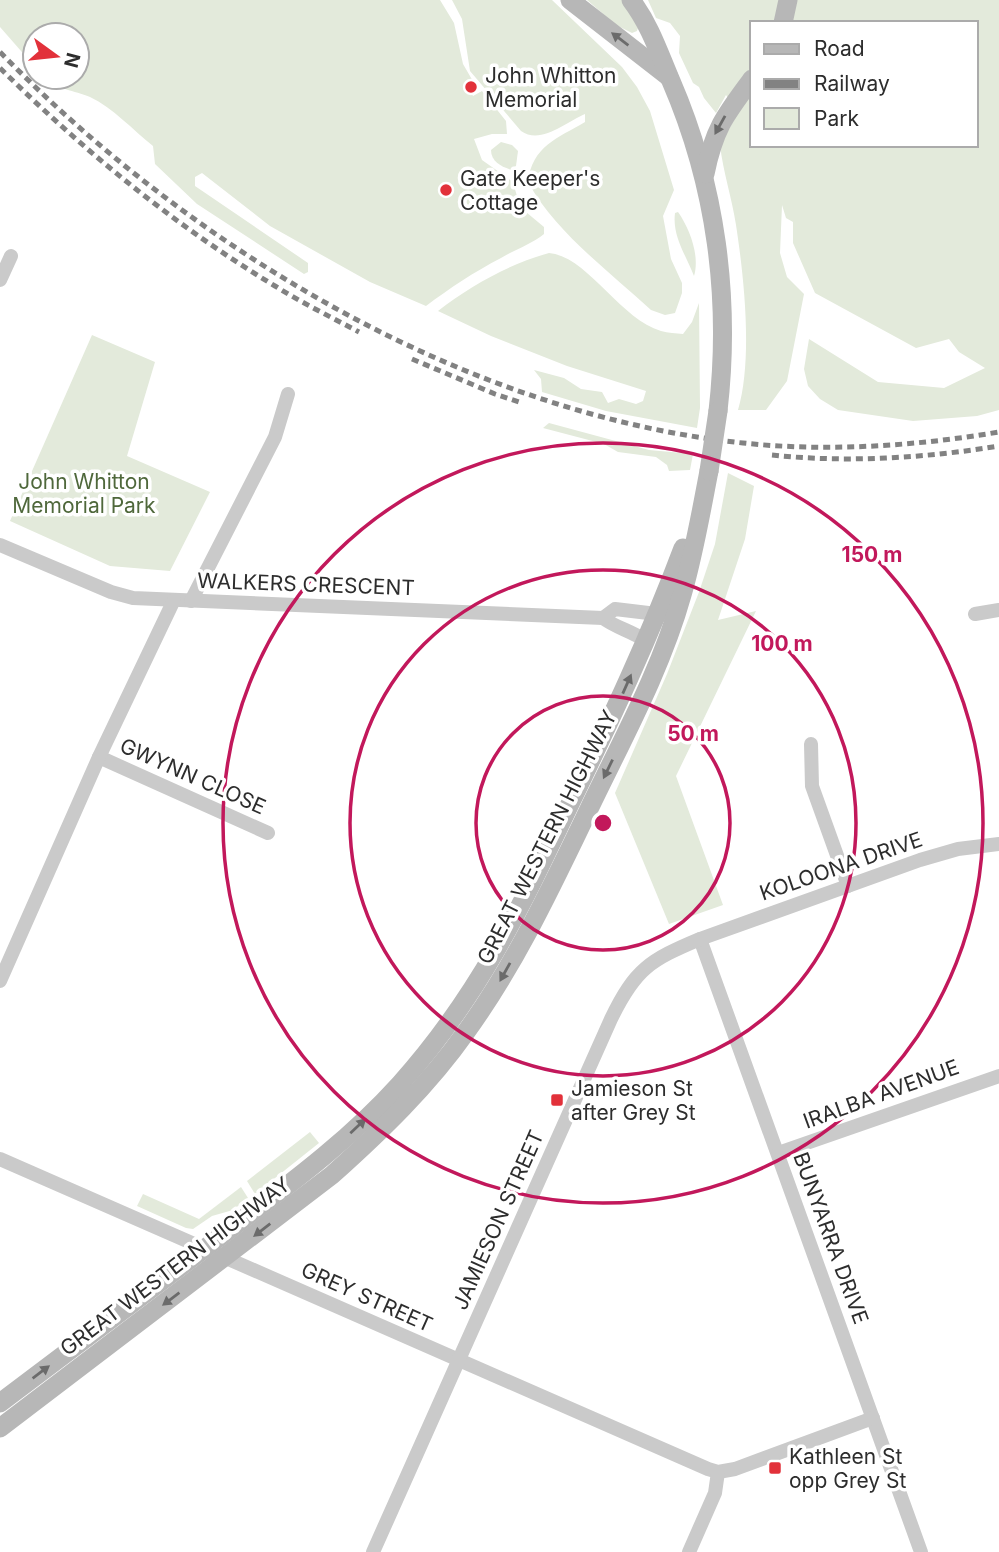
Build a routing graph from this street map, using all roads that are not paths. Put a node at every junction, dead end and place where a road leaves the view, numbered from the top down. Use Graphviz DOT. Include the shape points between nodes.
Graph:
graph roads {
  1 [pos="570,0"];
  2 [pos="631,0"];
  3 [pos="788,0"];
  4 [pos="783,21"];
  5 [pos="670,78"];
  6 [pos="750,82"];
  7 [pos="704,178"];
  8 [pos="11,256"];
  9 [pos="0,280"];
  10 [pos="288,394"];
  11 [pos="0,544"];
  12 [pos="174,600"];
  13 [pos="191,601"];
  14 [pos="999,610"];
  15 [pos="975,614"];
  16 [pos="666,616"];
  17 [pos="603,618"];
  18 [pos="646,641"];
  19 [pos="811,744"];
  20 [pos="99,757"];
  21 [pos="268,833"];
  22 [pos="999,844"];
  23 [pos="848,886"];
  24 [pos="700,939"];
  25 [pos="0,981"];
  26 [pos="999,1076"];
  27 [pos="778,1153"];
  28 [pos="0,1159"];
  29 [pos="204,1249"];
  30 [pos="226,1258"];
  31 [pos="459,1360"];
  32 [pos="0,1403"];
  33 [pos="873,1418"];
  34 [pos="0,1427"];
  35 [pos="718,1472"];
  36 [pos="373,1552"];
  37 [pos="689,1552"];
  38 [pos="921,1552"];
  5 -- 1 [label="main road, GREAT WESTERN HIGHWAY, one-way"];
  2 -- 5 [label="main road, GREAT WESTERN HIGHWAY" via="659,48"];
  3 -- 4 [label="main road"];
  5 -- 7 [label="main road, GREAT WESTERN HIGHWAY"];
  6 -- 7 [label="main road, one-way" via="713,139"];
  7 -- 16 [label="main road, GREAT WESTERN HIGHWAY, bridge" via="722,291 723,358 709,471 692,556"];
  8 -- 9 [label="street"];
  10 -- 13 [label="street" via="275,437"];
  11 -- 12 [label="street" via="122,596"];
  12 -- 13 [label="street, WALKERS CRESCENT"];
  12 -- 20 [label="street, WALKERS CRESCENT"];
  13 -- 17 [label="street, WALKERS CRESCENT"];
  14 -- 15 [label="street"];
  16 -- 17 [label="street, WALKERS CRESCENT" via="615,610"];
  16 -- 18 [label="main road, GREAT WESTERN HIGHWAY"];
  16 -- 30 [label="main road, GREAT WESTERN HIGHWAY, one-way" via="656,667 624,736 537,916 465,1034 369,1142"];
  17 -- 18 [label="street, WALKERS CRESCENT"];
  29 -- 18 [label="main road, GREAT WESTERN HIGHWAY, one-way" via="338,1145 400,1084 446,1029 520,908"];
  19 -- 23 [label="street" via="812,786"];
  20 -- 21 [label="street, GWYNN CLOSE"];
  20 -- 25 [label="street, WALKERS CRESCENT"];
  22 -- 23 [label="street, KOLOONA DRIVE" via="936,855"];
  23 -- 24 [label="street, KOLOONA DRIVE"];
  24 -- 27 [label="street, BUNYARRA DRIVE"];
  24 -- 31 [label="street, JAMIESON STREET" via="656,959 625,991"];
  26 -- 27 [label="street, IRALBA AVENUE"];
  27 -- 33 [label="street, BUNYARRA DRIVE"];
  28 -- 29 [label="street, GREY STREET"];
  29 -- 30 [label="street, GREY STREET"];
  32 -- 29 [label="main road, GREAT WESTERN HIGHWAY, one-way"];
  30 -- 31 [label="street, GREY STREET"];
  30 -- 34 [label="main road, GREAT WESTERN HIGHWAY, one-way"];
  31 -- 35 [label="street, GREY STREET"];
  31 -- 36 [label="street, JAMIESON STREET"];
  33 -- 35 [label="street"];
  33 -- 38 [label="street, BUNYARRA DRIVE"];
  35 -- 37 [label="street" via="715,1493"];
}
